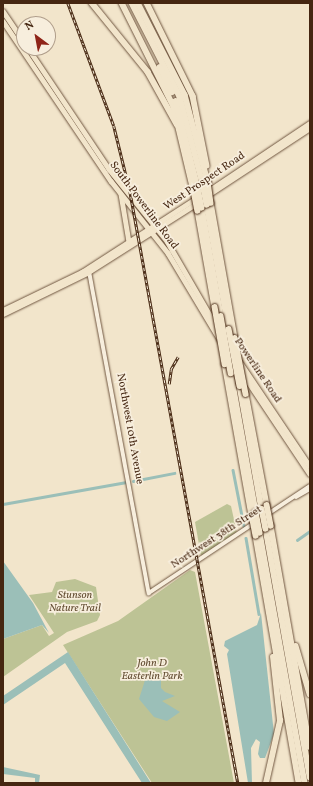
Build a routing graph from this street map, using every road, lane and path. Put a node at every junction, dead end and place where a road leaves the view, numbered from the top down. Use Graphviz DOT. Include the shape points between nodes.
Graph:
graph roads {
  1 [pos="92,3"];
  2 [pos="117,3"];
  3 [pos="122,3"];
  4 [pos="126,3"];
  5 [pos="132,3"];
  6 [pos="138,3"];
  7 [pos="147,3"];
  8 [pos="3,11"];
  9 [pos="3,21"];
  10 [pos="16,30"];
  11 [pos="138,34"];
  12 [pos="33,56"];
  13 [pos="49,80"];
  14 [pos="44,81"];
  15 [pos="310,123"];
  16 [pos="310,128"];
  17 [pos="182,133"];
  18 [pos="84,135"];
  19 [pos="205,183"];
  20 [pos="196,189"];
  21 [pos="120,193"];
  22 [pos="209,204"];
  23 [pos="200,210"];
  24 [pos="156,227"];
  25 [pos="152,230"];
  26 [pos="129,242"];
  27 [pos="89,270"];
  28 [pos="192,283"];
  29 [pos="3,310"];
  30 [pos="201,311"];
  31 [pos="3,314"];
  32 [pos="213,321"];
  33 [pos="264,405"];
  34 [pos="268,412"];
  35 [pos="278,418"];
  36 [pos="277,424"];
  37 [pos="285,430"];
  38 [pos="310,466"];
  39 [pos="310,474"];
  40 [pos="310,486"];
  41 [pos="310,489"];
  42 [pos="294,498"];
  43 [pos="264,507"];
  44 [pos="254,514"];
  45 [pos="268,528"];
  46 [pos="258,535"];
  47 [pos="149,593"];
  48 [pos="285,604"];
  49 [pos="280,614"];
  50 [pos="272,632"];
  51 [pos="294,652"];
  52 [pos="288,690"];
  53 [pos="310,694"];
  54 [pos="289,727"];
  55 [pos="310,747"];
  56 [pos="274,752"];
  57 [pos="310,777"];
  58 [pos="263,783"];
  59 [pos="266,783"];
  60 [pos="299,783"];
  61 [pos="305,783"];
  1 -- 17 [label="highway" via="151,75"];
  2 -- 11 [label="highway"];
  3 -- 11 [label="highway"];
  4 -- 20 [label="highway" via="176,101"];
  5 -- 19 [label="highway" via="180,96"];
  6 -- 19 [label="highway" via="184,95"];
  7 -- 19 [label="highway" via="195,103 206,150"];
  8 -- 10 [label="main road"];
  9 -- 14 [label="main road, South Powerline Road"];
  11 -- 17 [label="highway" via="167,90"];
  12 -- 13 [label="main road, South Powerline Road"];
  13 -- 14 [label="main road"];
  13 -- 18 [label="main road, South Powerline Road"];
  14 -- 18 [label="main road, South Powerline Road" via="77,129"];
  15 -- 24 [label="main road, West Prospect Road"];
  16 -- 24 [label="main road, West Prospect Road"];
  17 -- 20 [label="highway"];
  18 -- 21 [label="main road, South Powerline Road"];
  18 -- 24 [label="main road, South Powerline Road"];
  19 -- 22 [label="highway, bridge"];
  20 -- 23 [label="highway, bridge"];
  21 -- 25 [label="main road, South Powerline Road"];
  21 -- 26 [label="main road"];
  22 -- 43 [label="highway, bridge" via="246,394"];
  22 -- 43 [label="highway, bridge" via="229,329"];
  23 -- 44 [label="highway, bridge" via="221,316"];
  23 -- 44 [label="highway, bridge" via="225,364"];
  24 -- 25 [label="main road, West Prospect Road"];
  24 -- 28 [label="main road, South Powerline Road"];
  25 -- 26 [label="main road, West Prospect Road"];
  25 -- 27 [label="main road, West Prospect Road"];
  25 -- 30 [label="main road, South Powerline Road"];
  26 -- 27 [label="main road, West Prospect Road"];
  27 -- 29 [label="main road, West Prospect Road"];
  27 -- 31 [label="main road, West Prospect Road"];
  27 -- 47 [label="street, Northwest 10th Avenue"];
  28 -- 32 [label="main road, Powerline Road"];
  30 -- 32 [label="main road"];
  30 -- 33 [label="main road, South Powerline Road"];
  32 -- 35 [label="main road, Powerline Road"];
  33 -- 34 [label="main road, Powerline Road"];
  34 -- 35 [label="main road"];
  34 -- 36 [label="main road, Powerline Road"];
  35 -- 37 [label="main road, Powerline Road"];
  36 -- 37 [label="main road"];
  36 -- 39 [label="main road, Powerline Road"];
  37 -- 38 [label="main road, Powerline Road"];
  40 -- 42 [label="street, Northwest 38th Street"];
  41 -- 42 [label="street, Northwest 38th Street"];
  42 -- 47 [label="street, Northwest 38th Street"];
  43 -- 45 [label="highway, bridge"];
  44 -- 46 [label="highway, bridge"];
  45 -- 48 [label="highway"];
  45 -- 49 [label="highway"];
  46 -- 50 [label="highway"];
  46 -- 52 [label="highway"];
  48 -- 51 [label="highway"];
  48 -- 53 [label="highway"];
  49 -- 51 [label="highway"];
  49 -- 57 [label="highway"];
  50 -- 54 [label="highway"];
  50 -- 56 [label="highway" via="280,716"];
  51 -- 55 [label="highway"];
  52 -- 54 [label="highway"];
  52 -- 61 [label="highway"];
  54 -- 60 [label="highway"];
  56 -- 58 [label="highway"];
  56 -- 59 [label="highway"];
}
